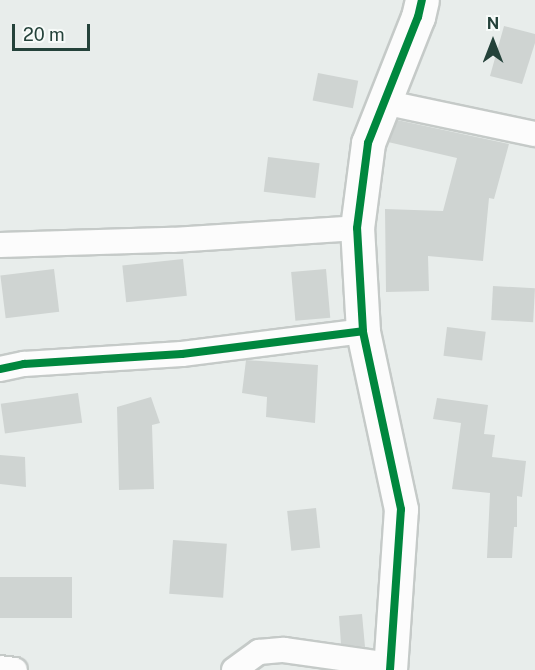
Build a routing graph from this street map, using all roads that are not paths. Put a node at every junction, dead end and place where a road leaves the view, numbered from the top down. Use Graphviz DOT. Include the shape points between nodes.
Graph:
graph roads {
  1 [pos="422,0"];
  2 [pos="383,102"];
  3 [pos="535,134"];
  4 [pos="357,228"];
  5 [pos="0,246"];
  6 [pos="363,332"];
  7 [pos="0,369"];
  8 [pos="391,667"];
  9 [pos="0,668"];
  10 [pos="15,670"];
  11 [pos="234,670"];
  1 -- 2 [label="street"];
  2 -- 3 [label="street"];
  2 -- 4 [label="street" via="368,143"];
  4 -- 5 [label="street"];
  4 -- 6 [label="street"];
  6 -- 7 [label="street" via="182,354 24,364"];
  6 -- 8 [label="street" via="401,509"];
  8 -- 11 [label="street" via="284,650 259,652"];
  9 -- 10 [label="street"];
}
